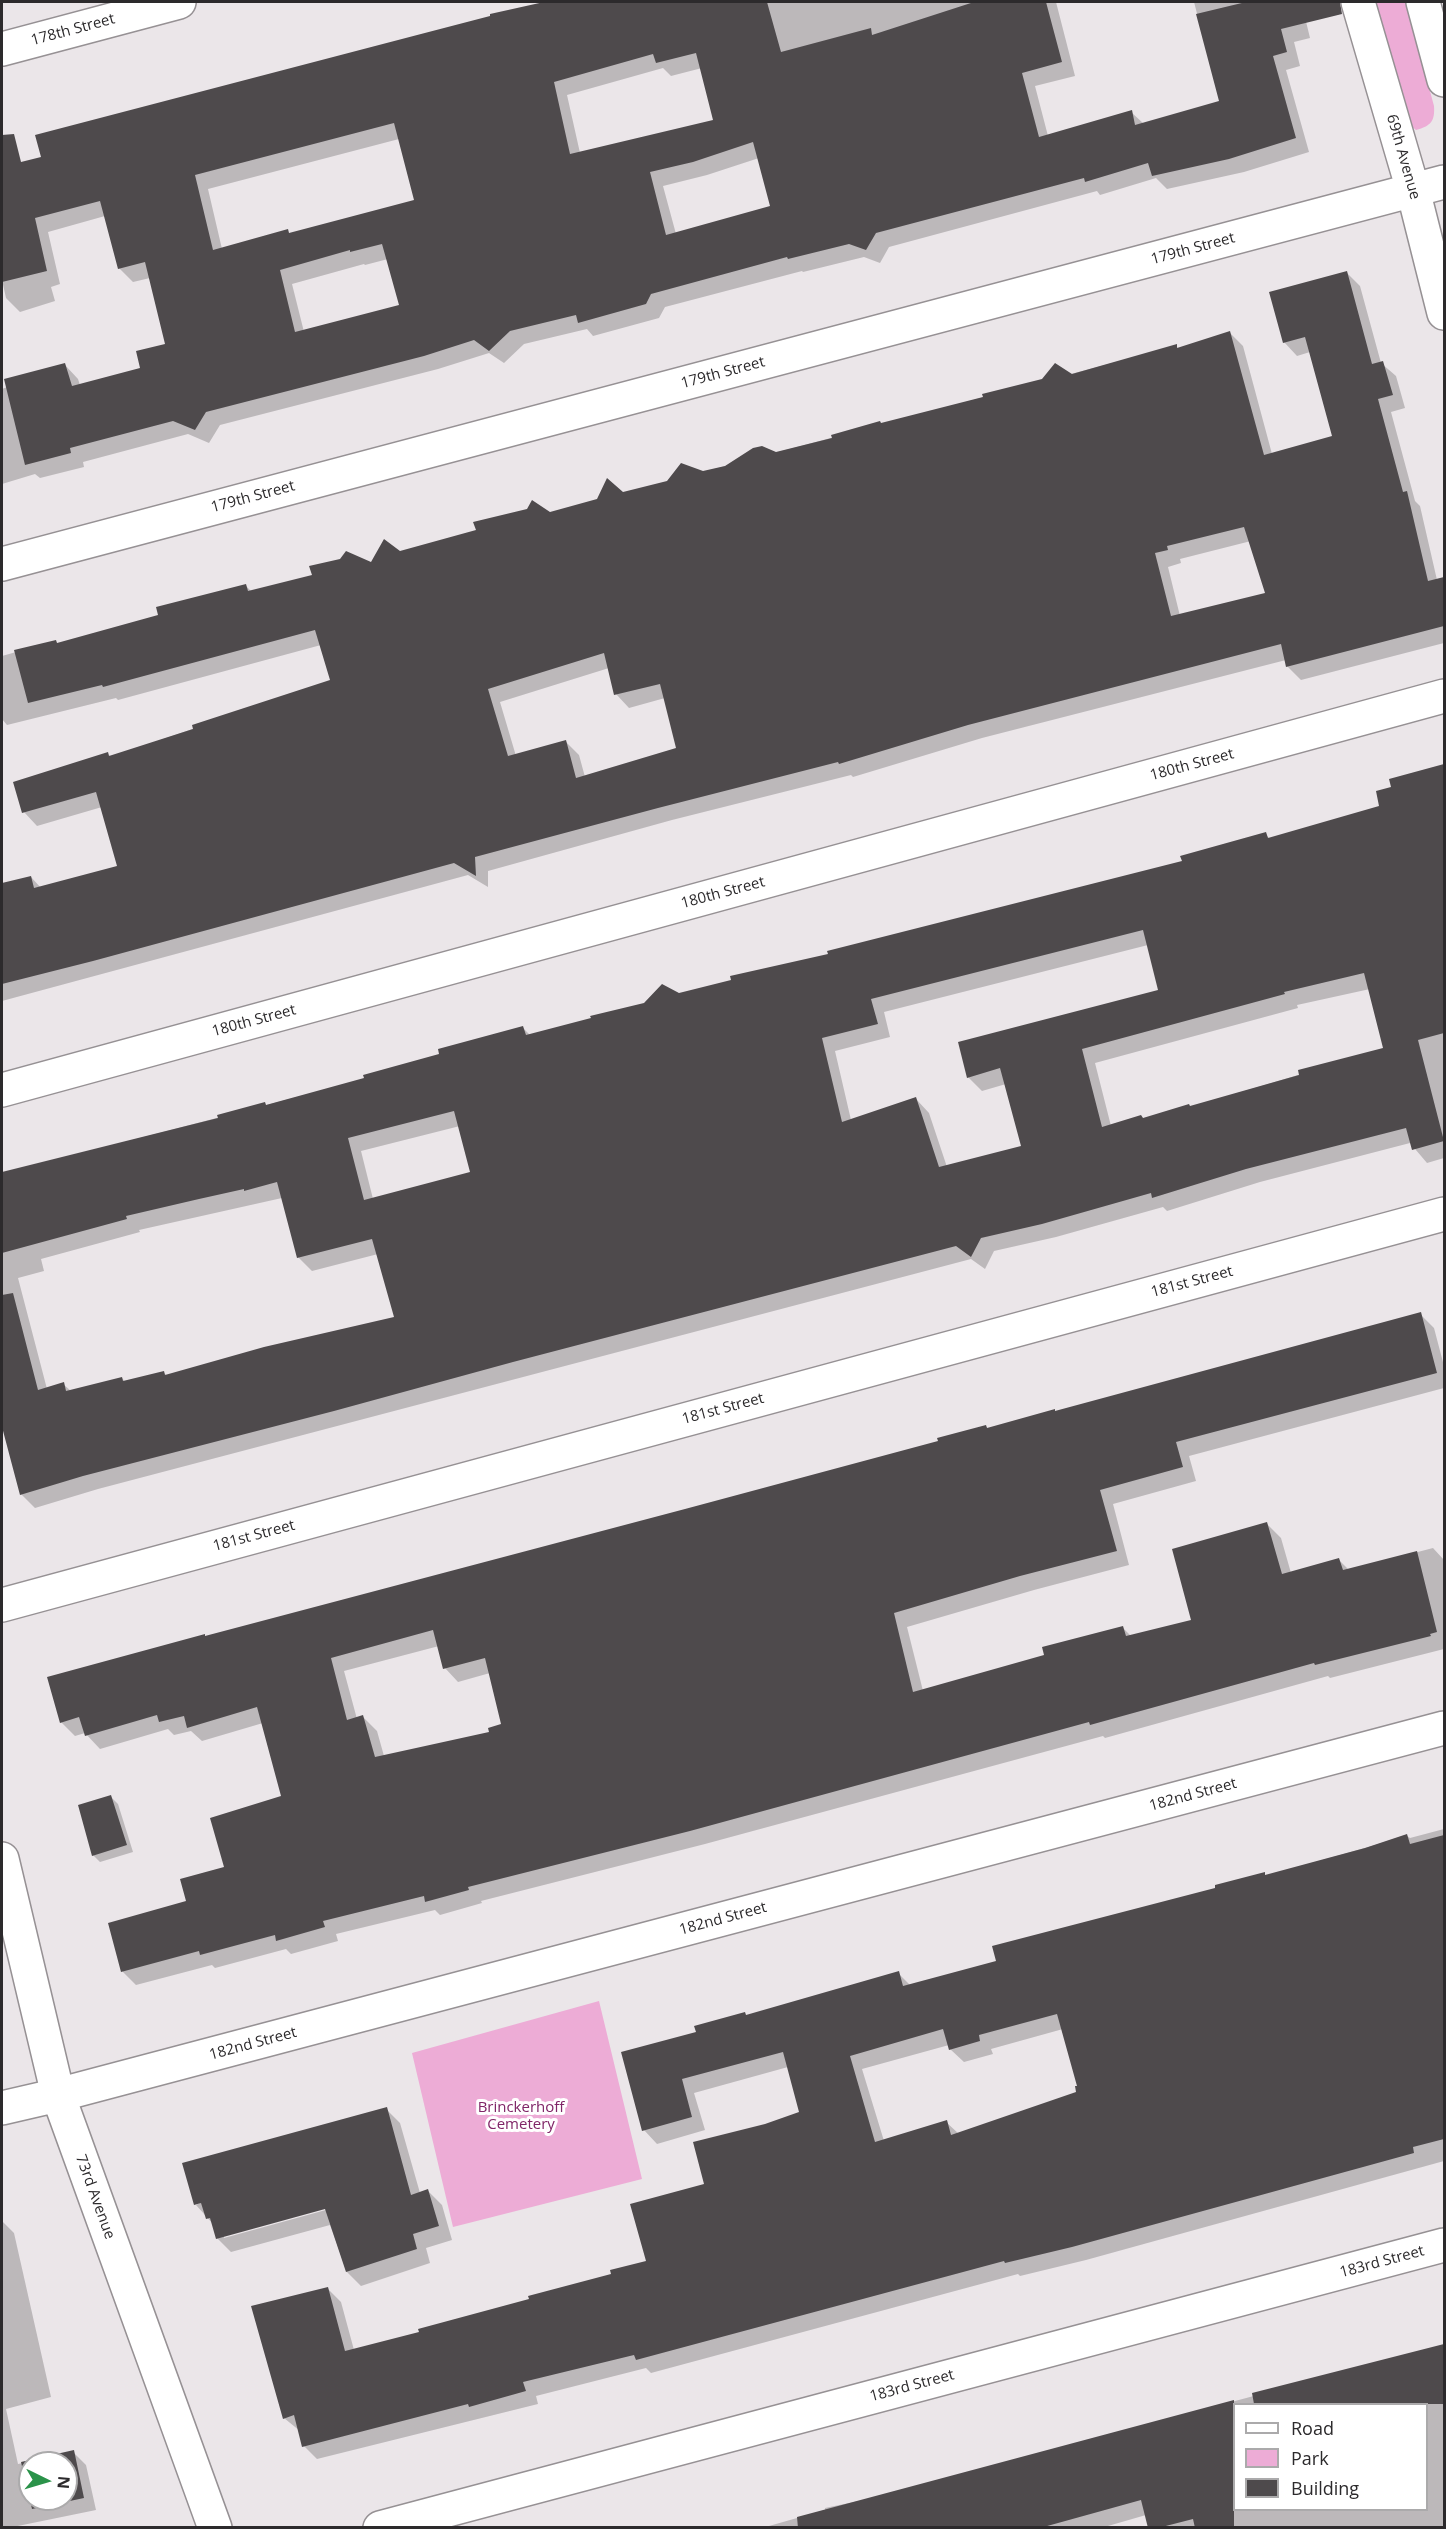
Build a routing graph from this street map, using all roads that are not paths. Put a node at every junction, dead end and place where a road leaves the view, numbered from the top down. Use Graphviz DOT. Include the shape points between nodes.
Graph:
graph roads {
  1 [pos="178,2"];
  2 [pos="1358,2"];
  3 [pos="1423,2"];
  4 [pos="2,49"];
  5 [pos="1444,80"];
  6 [pos="1444,182"];
  7 [pos="1413,190"];
  8 [pos="1444,313"];
  9 [pos="2,564"];
  10 [pos="1444,696"];
  11 [pos="2,1090"];
  12 [pos="1444,1214"];
  13 [pos="2,1605"];
  14 [pos="1444,1728"];
  15 [pos="2,1859"];
  16 [pos="58,2095"];
  17 [pos="2,2108"];
  18 [pos="1444,2245"];
  19 [pos="215,2528"];
  20 [pos="380,2528"];
  1 -- 4 [label="street, 178th Street"];
  2 -- 7 [label="street, 69th Avenue"];
  3 -- 5 [label="street"];
  6 -- 7 [label="street, 179th Street"];
  7 -- 8 [label="street, 69th Avenue"];
  7 -- 9 [label="street, 179th Street"];
  10 -- 11 [label="street, 180th Street"];
  12 -- 13 [label="street, 181st Street"];
  14 -- 16 [label="street, 182nd Street"];
  15 -- 16 [label="street, 73rd Avenue"];
  16 -- 17 [label="street, 182nd Street"];
  16 -- 19 [label="street, 73rd Avenue"];
  18 -- 20 [label="street, 183rd Street"];
}
